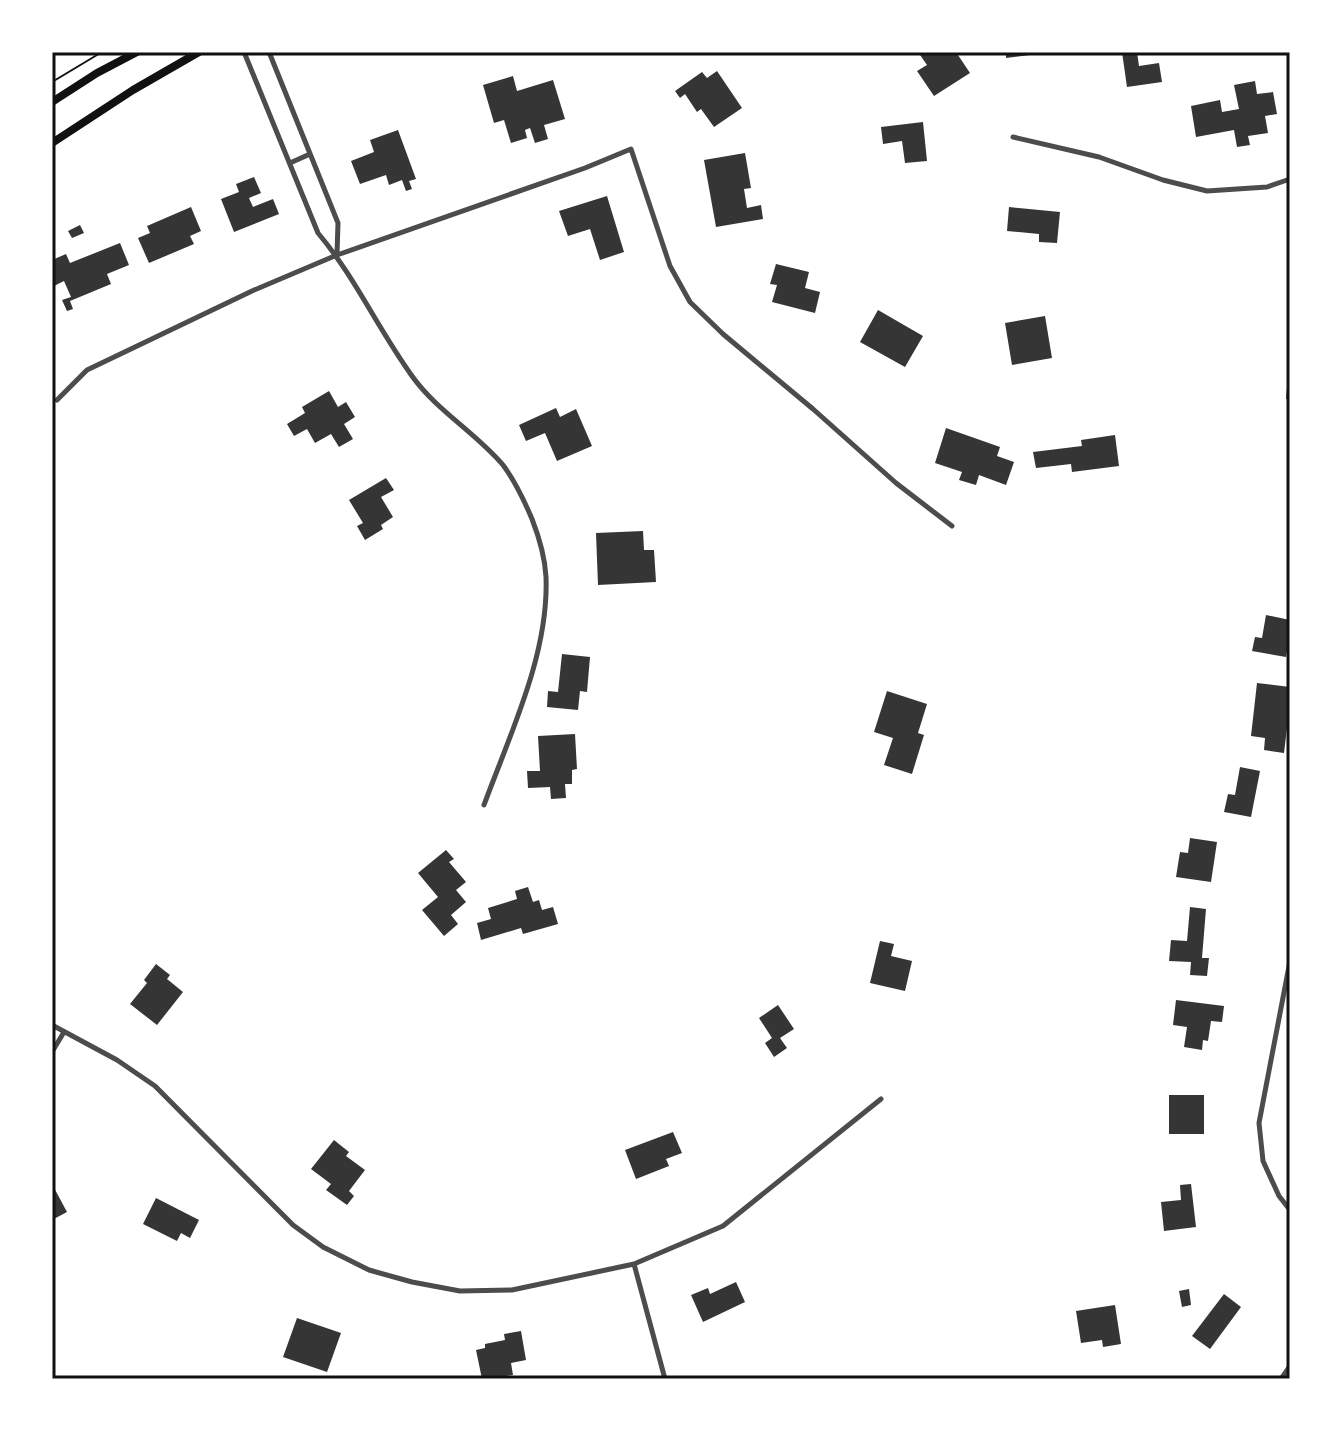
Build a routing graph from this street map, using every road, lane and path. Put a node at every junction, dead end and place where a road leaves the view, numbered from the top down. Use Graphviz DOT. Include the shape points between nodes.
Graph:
graph roads {
  1 [pos="102,52"];
  2 [pos="137,52"];
  3 [pos="199,52"];
  4 [pos="244,52"];
  5 [pos="269,52"];
  6 [pos="52,82"];
  7 [pos="52,102"];
  8 [pos="1013,137"];
  9 [pos="52,143"];
  10 [pos="310,154"];
  11 [pos="290,163"];
  12 [pos="1290,179"];
  13 [pos="337,255"];
  14 [pos="57,400"];
  15 [pos="952,526"];
  16 [pos="484,805"];
  17 [pos="1290,961"];
  18 [pos="52,1025"];
  19 [pos="64,1032"];
  20 [pos="52,1052"];
  21 [pos="881,1099"];
  22 [pos="1290,1210"];
  23 [pos="634,1264"];
  24 [pos="1290,1366"];
  25 [pos="665,1379"];
  26 [pos="1281,1379"];
  1 -- 6 [label="path"];
  2 -- 7 [label="main road"];
  3 -- 9 [label="main road"];
  4 -- 11 [label="street"];
  5 -- 10 [label="street"];
  8 -- 12 [label="street" via="1207,191 1267,187"];
  10 -- 11 [label="street"];
  10 -- 13 [label="street" via="338,223"];
  11 -- 13 [label="street" via="318,233"];
  13 -- 14 [label="street" via="87,370"];
  13 -- 15 [label="street" via="631,149 670,266 690,302"];
  13 -- 16 [label="street" via="412,377 505,467 540,540 545,615 537,655"];
  17 -- 22 [label="street" via="1259,1123 1263,1161"];
  18 -- 19 [label="street"];
  19 -- 20 [label="street"];
  19 -- 23 [label="street" via="155,1086 293,1225 369,1270 460,1291 512,1290"];
  21 -- 23 [label="street" via="723,1226"];
  23 -- 25 [label="street"];
  24 -- 26 [label="street"];
}
